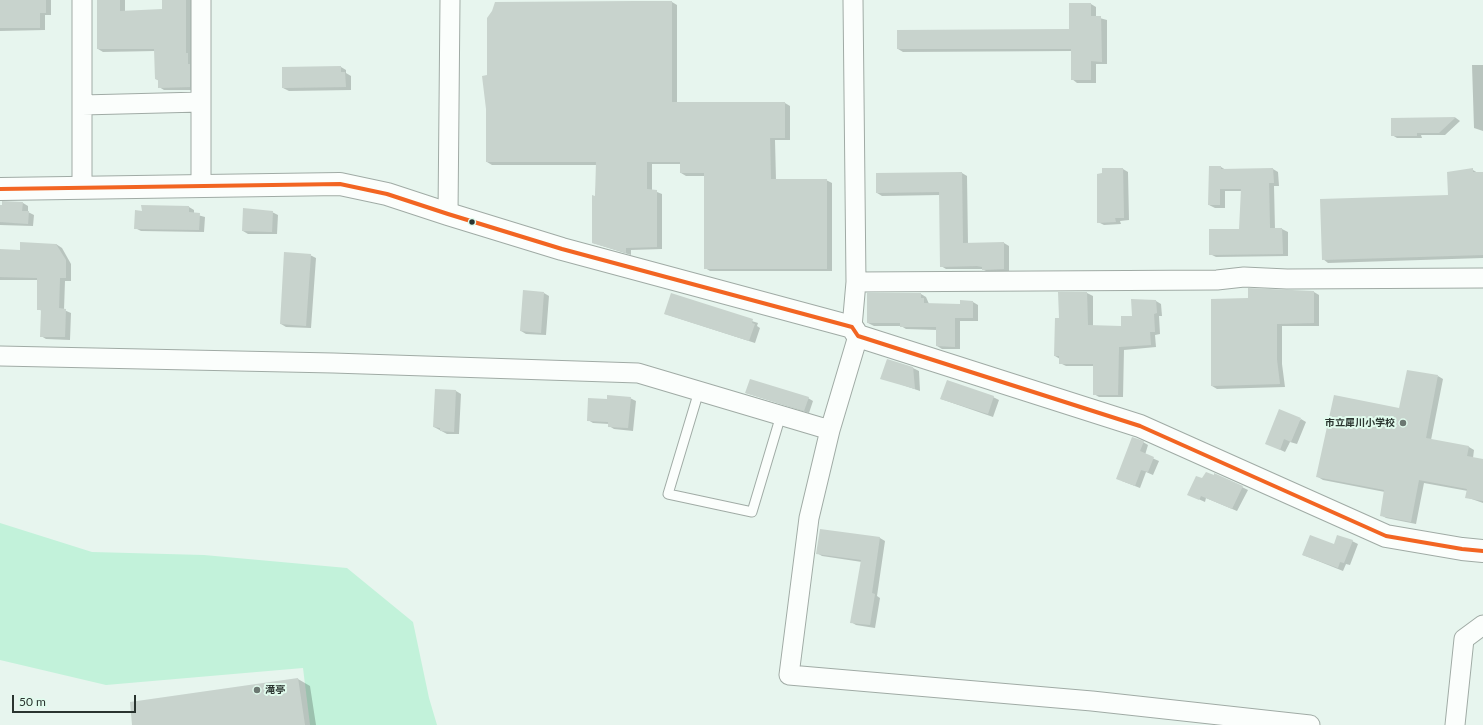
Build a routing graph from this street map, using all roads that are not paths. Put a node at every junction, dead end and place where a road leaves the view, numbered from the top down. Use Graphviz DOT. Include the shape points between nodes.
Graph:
graph roads {
  1 [pos="82,0"];
  2 [pos="201,0"];
  3 [pos="450,0"];
  4 [pos="854,0"];
  5 [pos="201,102"];
  6 [pos="82,105"];
  7 [pos="201,186"];
  8 [pos="82,188"];
  9 [pos="0,189"];
  10 [pos="448,214"];
  11 [pos="1483,278"];
  12 [pos="856,282"];
  13 [pos="855,332"];
  14 [pos="0,356"];
  15 [pos="699,391"];
  16 [pos="781,416"];
  17 [pos="830,430"];
  18 [pos="1483,551"];
  19 [pos="1483,625"];
  20 [pos="1310,725"];
  21 [pos="1455,725"];
  1 -- 6 [label="street"];
  2 -- 5 [label="street"];
  3 -- 10 [label="street"];
  4 -- 12 [label="street"];
  5 -- 6 [label="street"];
  5 -- 7 [label="street"];
  6 -- 8 [label="street"];
  7 -- 8 [label="main road"];
  7 -- 10 [label="main road" via="340,184 386,194"];
  8 -- 9 [label="main road"];
  10 -- 13 [label="main road"];
  11 -- 12 [label="street" via="1244,277 1203,280"];
  12 -- 13 [label="street"];
  13 -- 17 [label="street"];
  13 -- 18 [label="main road" via="1140,426 1386,536"];
  14 -- 15 [label="street" via="638,373"];
  15 -- 16 [label="street"];
  15 -- 16 [label="lane" via="668,494 752,512"];
  16 -- 17 [label="street"];
  17 -- 20 [label="street" via="809,518 789,675 1092,701"];
  19 -- 21 [label="street" via="1464,639"];
}
